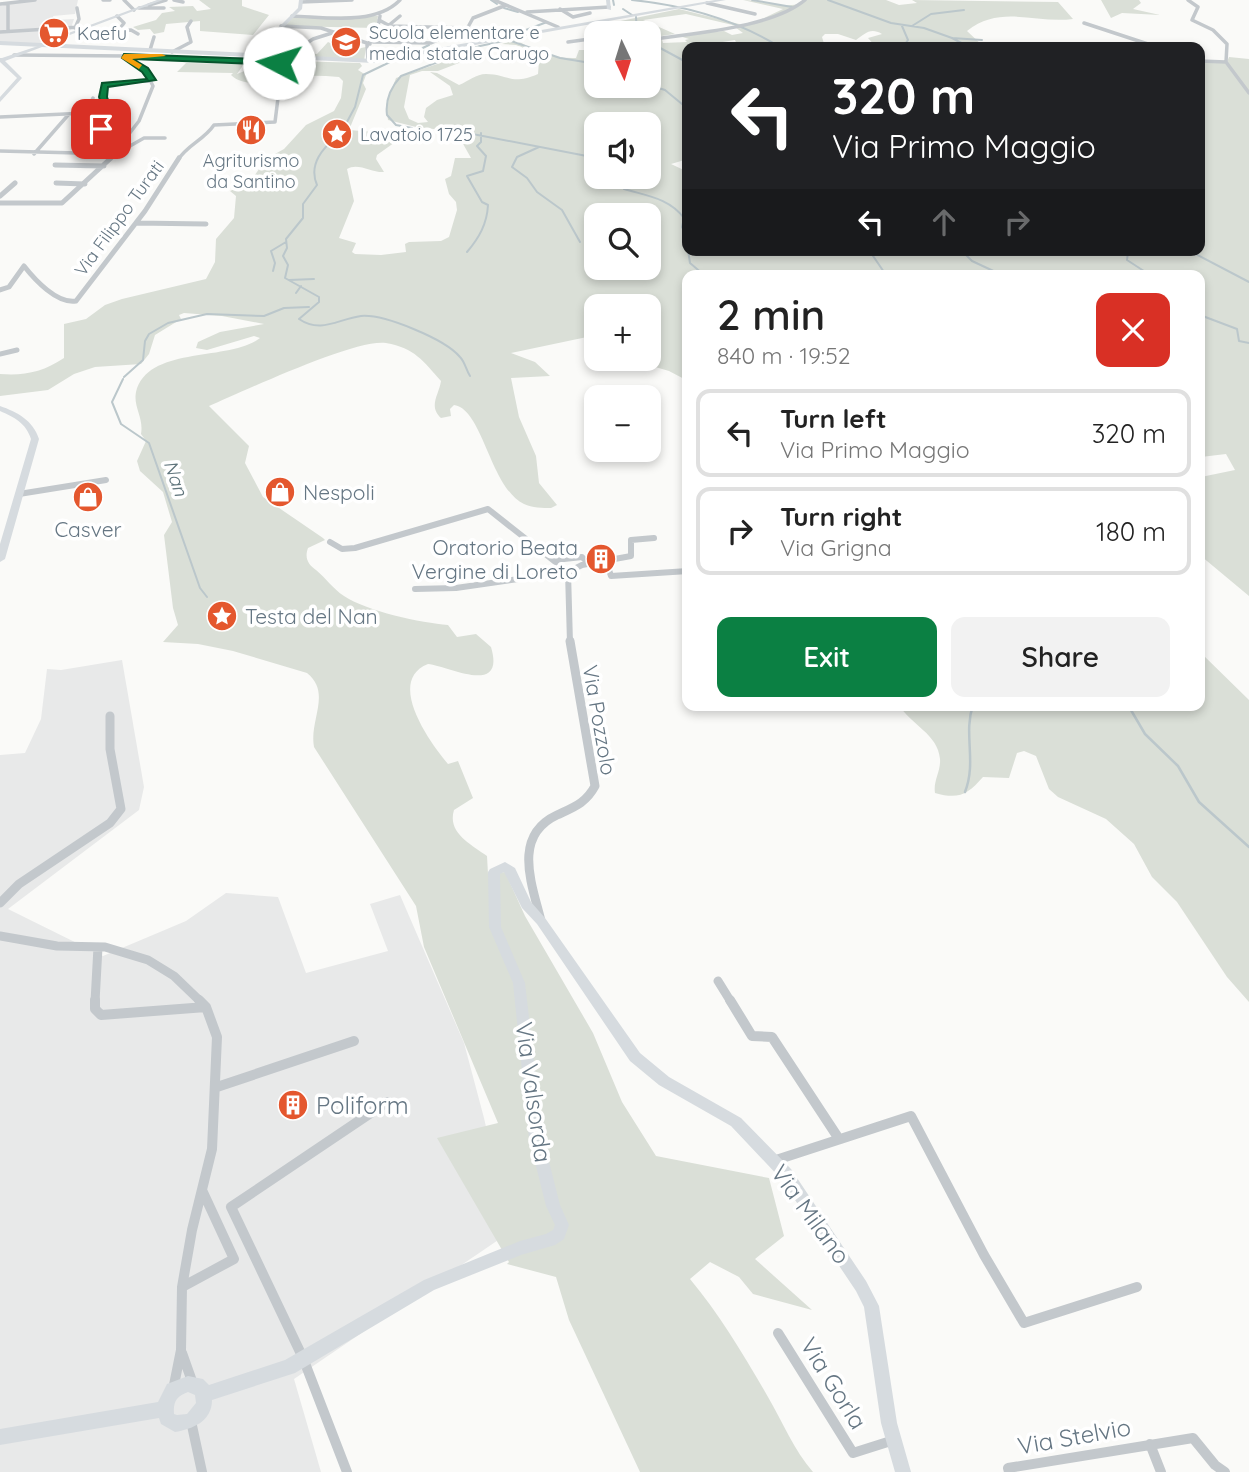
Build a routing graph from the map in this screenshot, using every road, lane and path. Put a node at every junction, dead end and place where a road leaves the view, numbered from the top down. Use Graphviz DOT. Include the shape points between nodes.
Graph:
graph roads {
  1 [pos="35,0"];
  2 [pos="110,0"];
  3 [pos="124,0"];
  4 [pos="161,0"];
  5 [pos="166,0"];
  6 [pos="174,0"];
  7 [pos="352,0"];
  8 [pos="400,0"];
  9 [pos="495,0"];
  10 [pos="608,0"];
  11 [pos="723,0"];
  12 [pos="804,0"];
  13 [pos="1188,0"];
  14 [pos="103,1"];
  15 [pos="301,1"];
  16 [pos="183,2"];
  17 [pos="707,3"];
  18 [pos="0,4"];
  19 [pos="8,4"];
  20 [pos="503,6"];
  21 [pos="149,7"];
  22 [pos="77,8"];
  23 [pos="164,8"];
  24 [pos="136,9"];
  25 [pos="560,9"];
  26 [pos="673,9"];
  27 [pos="527,12"];
  28 [pos="156,13"];
  29 [pos="590,13"];
  30 [pos="755,14"];
  31 [pos="638,15"];
  32 [pos="117,16"];
  33 [pos="292,16"];
  34 [pos="400,16"];
  35 [pos="380,18"];
  36 [pos="610,18"];
  37 [pos="191,21"];
  38 [pos="601,21"];
  39 [pos="1084,23"];
  40 [pos="584,24"];
  41 [pos="281,26"];
  42 [pos="388,26"];
  43 [pos="582,26"];
  44 [pos="79,28"];
  45 [pos="466,28"];
  46 [pos="561,28"];
  47 [pos="8,31"];
  48 [pos="118,31"];
  49 [pos="0,32"];
  50 [pos="334,32"];
  51 [pos="138,34"];
  52 [pos="154,37"];
  53 [pos="496,38"];
  54 [pos="662,38"];
  55 [pos="584,40"];
  56 [pos="568,42"];
  57 [pos="1142,42"];
  58 [pos="371,43"];
  59 [pos="0,44"];
  60 [pos="44,45"];
  61 [pos="298,49"];
  62 [pos="150,50"];
  63 [pos="257,50"];
  64 [pos="172,52"];
  65 [pos="248,52"];
  66 [pos="14,55"];
  67 [pos="220,55"];
  68 [pos="126,56"];
  69 [pos="277,58"];
  70 [pos="290,59"];
  71 [pos="1,60"];
  72 [pos="371,61"];
  73 [pos="1205,61"];
  74 [pos="253,62"];
  75 [pos="1226,62"];
  76 [pos="152,80"];
  77 [pos="1249,93"];
  78 [pos="93,98"];
  79 [pos="0,100"];
  80 [pos="108,112"];
  81 [pos="87,113"];
  82 [pos="69,114"];
  83 [pos="0,117"];
  84 [pos="101,129"];
  85 [pos="165,138"];
  86 [pos="0,151"];
  87 [pos="34,154"];
  88 [pos="116,154"];
  89 [pos="55,165"];
  90 [pos="104,166"];
  91 [pos="84,171"];
  92 [pos="97,172"];
  93 [pos="15,183"];
  94 [pos="55,183"];
  95 [pos="85,184"];
  96 [pos="0,196"];
  97 [pos="0,203"];
  98 [pos="135,223"];
  99 [pos="206,225"];
  100 [pos="0,290"];
  101 [pos="17,350"];
  102 [pos="0,354"];
  103 [pos="0,408"];
  104 [pos="106,480"];
  105 [pos="19,494"];
  106 [pos="654,538"];
  107 [pos="330,542"];
  108 [pos="631,556"];
  109 [pos="0,559"];
  110 [pos="555,560"];
  111 [pos="606,561"];
  112 [pos="589,564"];
  113 [pos="682,571"];
  114 [pos="568,572"];
  115 [pos="635,575"];
  116 [pos="415,589"];
  117 [pos="110,716"];
  118 [pos="0,903"];
  119 [pos="541,921"];
  120 [pos="0,936"];
  121 [pos="98,947"];
  122 [pos="718,981"];
  123 [pos="206,1007"];
  124 [pos="354,1041"];
  125 [pos="217,1087"];
  126 [pos="387,1102"];
  127 [pos="839,1139"];
  128 [pos="774,1161"];
  129 [pos="202,1190"];
  130 [pos="182,1287"];
  131 [pos="1137,1287"];
  132 [pos="778,1334"];
  133 [pos="181,1350"];
  134 [pos="303,1358"];
  135 [pos="173,1390"];
  136 [pos="199,1390"];
  137 [pos="164,1409"];
  138 [pos="191,1421"];
  139 [pos="0,1437"];
  140 [pos="894,1440"];
  141 [pos="1150,1444"];
  142 [pos="202,1472"];
  143 [pos="347,1472"];
  144 [pos="903,1472"];
  145 [pos="1009,1472"];
  146 [pos="1161,1472"];
  147 [pos="1225,1472"];
  1 -- 19 [label="street"];
  2 -- 14 [label="street"];
  3 -- 24 [label="street"];
  4 -- 21 [label="street"];
  5 -- 21 [label="street"];
  6 -- 16 [label="street"];
  7 -- 15 [label="street"];
  8 -- 35 [label="street"];
  9 -- 20 [label="street"];
  10 -- 36 [label="street"];
  11 -- 17 [label="main road"];
  12 -- 54 [label="street" via="741,26"];
  13 -- 75 [label="street" via="1198,7 1192,20 1213,30 1227,44"];
  15 -- 33 [label="street"];
  17 -- 26 [label="main road"];
  17 -- 30 [label="street"];
  18 -- 19 [label="street"];
  19 -- 47 [label="street"];
  20 -- 27 [label="street"];
  20 -- 45 [label="street" via="471,19"];
  21 -- 23 [label="street"];
  21 -- 24 [label="street"];
  21 -- 28 [label="street" via="149,12"];
  22 -- 44 [label="street"];
  24 -- 32 [label="street"];
  25 -- 27 [label="street"];
  25 -- 29 [label="street" via="573,17"];
  25 -- 36 [label="street"];
  26 -- 31 [label="main road"];
  26 -- 36 [label="main road"];
  27 -- 46 [label="street"];
  31 -- 36 [label="main road"];
  31 -- 38 [label="main road"];
  32 -- 44 [label="street"];
  32 -- 48 [label="street" via="123,22"];
  33 -- 35 [label="street"];
  33 -- 41 [label="street"];
  34 -- 42 [label="street"];
  35 -- 42 [label="street"];
  35 -- 58 [label="street"];
  36 -- 38 [label="main road"];
  36 -- 43 [label="main road"];
  37 -- 64 [label="street" via="187,27 191,42"];
  39 -- 57 [label="street"];
  40 -- 46 [label="main road"];
  41 -- 50 [label="street"];
  41 -- 63 [label="street"];
  42 -- 45 [label="street"];
  43 -- 46 [label="main road"];
  44 -- 47 [label="street"];
  44 -- 48 [label="street" via="79,35"];
  44 -- 60 [label="street"];
  45 -- 53 [label="street"];
  45 -- 58 [label="street" via="432,43"];
  46 -- 72 [label="main road"];
  47 -- 49 [label="street"];
  48 -- 51 [label="street"];
  50 -- 58 [label="street"];
  50 -- 61 [label="street" via="313,38"];
  52 -- 62 [label="street"];
  55 -- 56 [label="street"];
  58 -- 72 [label="street" via="367,46"];
  59 -- 60 [label="main road"];
  59 -- 60 [label="main road"];
  60 -- 62 [label="main road"];
  60 -- 66 [label="street"];
  62 -- 64 [label="main road"];
  63 -- 65 [label="main road"];
  63 -- 70 [label="street" via="288,54"];
  64 -- 67 [label="main road"];
  65 -- 67 [label="main road"];
  65 -- 69 [label="main road" via="245,55"];
  66 -- 68 [label="street"];
  66 -- 71 [label="street"];
  67 -- 69 [label="main road"];
  67 -- 74 [label="main road"];
  68 -- 74 [label="street"];
  68 -- 76 [label="street"];
  69 -- 70 [label="main road"];
  70 -- 72 [label="main road"];
  70 -- 74 [label="main road"];
  71 -- 79 [label="street" via="20,78"];
  73 -- 75 [label="street"];
  74 -- 98 [label="street, Via Filippo Turati" via="280,66 307,78 279,97 275,122 212,125 207,136 183,152"];
  75 -- 77 [label="street"];
  76 -- 80 [label="street" via="106,85 103,97"];
  76 -- 88 [label="street" via="151,94 133,133"];
  78 -- 81 [label="street"];
  80 -- 81 [label="street"];
  80 -- 84 [label="street"];
  81 -- 82 [label="street"];
  82 -- 83 [label="street"];
  82 -- 87 [label="street"];
  85 -- 88 [label="street" via="144,138"];
  86 -- 87 [label="street"];
  87 -- 88 [label="street"];
  88 -- 90 [label="street"];
  89 -- 90 [label="street"];
  90 -- 92 [label="street"];
  91 -- 92 [label="street"];
  92 -- 95 [label="street"];
  93 -- 96 [label="street"];
  94 -- 95 [label="street"];
  95 -- 97 [label="street" via="62,203"];
  98 -- 99 [label="street"];
  98 -- 100 [label="street, Via Filippo Turati" via="75,302 34,281 24,266 9,287"];
  101 -- 102 [label="street"];
  103 -- 105 [label="street" via="17,415 34,432 34,449"];
  104 -- 105 [label="street"];
  105 -- 109 [label="street"];
  106 -- 108 [label="street" via="631,540"];
  107 -- 110 [label="street" via="342,549 355,548 488,509"];
  108 -- 111 [label="street"];
  108 -- 115 [label="street"];
  110 -- 112 [label="street" via="582,557"];
  110 -- 114 [label="street"];
  111 -- 112 [label="street"];
  111 -- 115 [label="street" via="611,576"];
  112 -- 114 [label="street"];
  113 -- 115 [label="street"];
  114 -- 116 [label="street" via="456,588"];
  114 -- 119 [label="street, Via Pozzolo" via="570,650 595,786 584,802 544,820 533,831 528,866"];
  117 -- 118 [label="street" via="110,749 121,809 110,823 19,884"];
  119 -- 128 [label="street, Via Milano" via="635,1057 664,1081 736,1122"];
  119 -- 134 [label="street, Via Valsorda" via="526,905 511,871 505,866 494,872 495,927 519,983 536,1138 562,1226 559,1234 429,1285"];
  120 -- 121 [label="street" via="57,946"];
  121 -- 123 [label="street" via="148,960 174,976"];
  121 -- 123 [label="street" via="95,1009 101,1015"];
  122 -- 127 [label="street" via="752,1036 772,1037"];
  123 -- 125 [label="street" via="217,1037"];
  124 -- 125 [label="street"];
  125 -- 129 [label="street" via="212,1149"];
  126 -- 134 [label="street" via="231,1207"];
  127 -- 128 [label="street"];
  127 -- 131 [label="street" via="911,1116 1024,1322"];
  128 -- 140 [label="street, Via Milano" via="854,1275 870,1306"];
  129 -- 130 [label="street"];
  129 -- 130 [label="street" via="234,1259"];
  130 -- 133 [label="street"];
  132 -- 140 [label="street, Via Gorla" via="853,1453"];
  133 -- 135 [label="street"];
  133 -- 136 [label="street"];
  134 -- 136 [label="street, Via Valsorda" via="289,1367"];
  134 -- 143 [label="street"];
  135 -- 136 [label="street" via="183,1385"];
  135 -- 137 [label="street"];
  136 -- 138 [label="street" via="202,1409"];
  137 -- 138 [label="street" via="175,1424"];
  137 -- 139 [label="street"];
  138 -- 142 [label="street"];
  140 -- 144 [label="street, Via Milano"];
  141 -- 145 [label="street, Via Stelvio" via="1008,1468"];
  141 -- 146 [label="street, Via Stelvio"];
  141 -- 147 [label="street, Via Stelvio" via="1193,1438"];
}
